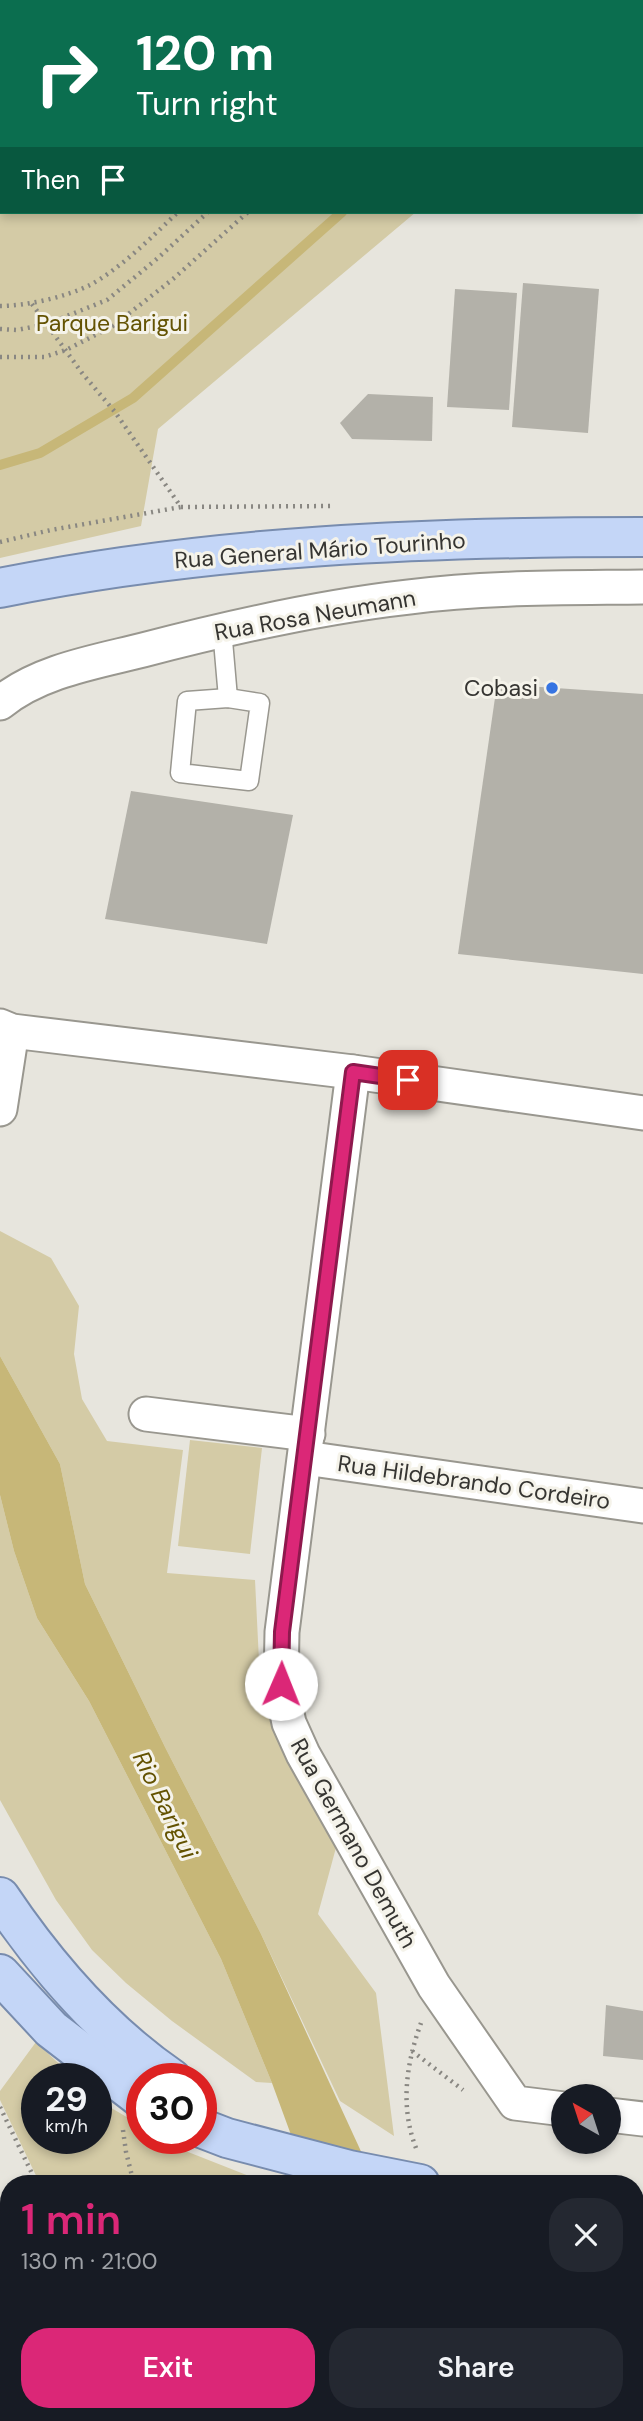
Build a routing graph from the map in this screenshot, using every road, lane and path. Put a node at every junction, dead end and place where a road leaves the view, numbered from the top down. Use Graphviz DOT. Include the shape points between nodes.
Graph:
graph roads {
  1 [pos="176,214"];
  2 [pos="206,214"];
  3 [pos="245,214"];
  4 [pos="32,304"];
  5 [pos="0,306"];
  6 [pos="47,324"];
  7 [pos="0,329"];
  8 [pos="65,350"];
  9 [pos="0,357"];
  10 [pos="335,506"];
  11 [pos="181,507"];
  12 [pos="643,537"];
  13 [pos="0,542"];
  14 [pos="643,587"];
  15 [pos="0,588"];
  16 [pos="222,629"];
  17 [pos="228,698"];
  18 [pos="0,703"];
  19 [pos="6,1028"];
  20 [pos="353,1072"];
  21 [pos="0,1109"];
  22 [pos="643,1113"];
  23 [pos="146,1414"];
  24 [pos="307,1446"];
  25 [pos="643,1506"];
  26 [pos="0,1897"];
  27 [pos="0,1974"];
  28 [pos="433,1986"];
  29 [pos="152,2063"];
  30 [pos="126,2101"];
  31 [pos="0,2107"];
  32 [pos="551,2107"];
  33 [pos="217,2108"];
  34 [pos="621,2116"];
  35 [pos="643,2119"];
  36 [pos="126,2126"];
  37 [pos="217,2134"];
  38 [pos="291,2153"];
  39 [pos="420,2171"];
  40 [pos="33,2175"];
  41 [pos="131,2175"];
  1 -- 4 [label="path" via="142,247 89,285"];
  2 -- 6 [label="path" via="107,300"];
  3 -- 8 [label="path" via="113,326"];
  4 -- 5 [label="path"];
  4 -- 6 [label="path"];
  6 -- 7 [label="path"];
  6 -- 8 [label="path"];
  8 -- 9 [label="path" via="44,357"];
  8 -- 11 [label="path" via="116,412"];
  10 -- 11 [label="path"];
  11 -- 13 [label="path"];
  12 -- 15 [label="main road, Rua General Mário Tourinho" via="511,537 304,548 130,566"];
  14 -- 16 [label="street, Rua Rosa Neumann" via="411,596"];
  16 -- 17 [label="lane"];
  16 -- 18 [label="street, Rua Rosa Neumann" via="42,679"];
  17 -- 17 [label="lane" via="187,701 180,773 249,781 260,702"];
  19 -- 20 [label="street"];
  19 -- 21 [label="street"];
  20 -- 22 [label="street"];
  20 -- 24 [label="street, Rua Germano Demuth"];
  23 -- 24 [label="street, Rua Hildebrando Cordeiro"];
  24 -- 25 [label="street, Rua Hildebrando Cordeiro"];
  24 -- 28 [label="street, Rua Germano Demuth" via="282,1632 281,1684 289,1723"];
  26 -- 29 [label="main road" via="68,1988 113,2033"];
  27 -- 30 [label="main road"];
  28 -- 32 [label="street, Rua Germano Demuth" via="515,2103"];
  28 -- 39 [label="path" via="411,2050 405,2104"];
  31 -- 40 [label="path"];
  33 -- 38 [label="main road"];
  34 -- 35 [label="street"];
  36 -- 41 [label="path" via="125,2152"];
  37 -- 38 [label="main road"];
  38 -- 39 [label="main road" via="349,2170"];
}
